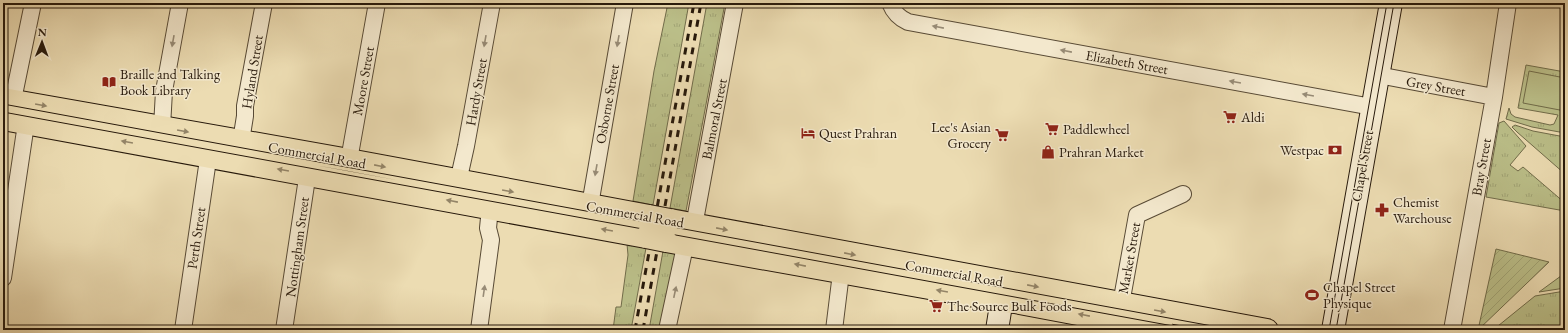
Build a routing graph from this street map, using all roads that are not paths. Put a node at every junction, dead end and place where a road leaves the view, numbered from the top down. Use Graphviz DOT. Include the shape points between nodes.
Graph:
graph roads {
  1 [pos="33,3"];
  2 [pos="180,3"];
  3 [pos="264,3"];
  4 [pos="378,3"];
  5 [pos="492,3"];
  6 [pos="625,3"];
  7 [pos="735,3"];
  8 [pos="890,3"];
  9 [pos="1391,3"];
  10 [pos="1508,3"];
  11 [pos="1378,76"];
  12 [pos="1494,97"];
  13 [pos="8,100"];
  14 [pos="1372,106"];
  15 [pos="3,119"];
  16 [pos="26,124"];
  17 [pos="162,127"];
  18 [pos="241,141"];
  19 [pos="209,151"];
  20 [pos="349,160"];
  21 [pos="308,169"];
  22 [pos="458,182"];
  23 [pos="1183,194"];
  24 [pos="590,205"];
  25 [pos="490,208"];
  26 [pos="671,231"];
  27 [pos="841,272"];
  28 [pos="3,278"];
  29 [pos="1002,296"];
  30 [pos="1121,304"];
  31 [pos="183,330"];
  32 [pos="284,330"];
  33 [pos="478,330"];
  34 [pos="667,330"];
  35 [pos="834,330"];
  36 [pos="997,330"];
  37 [pos="1163,330"];
  38 [pos="1267,330"];
  39 [pos="1333,330"];
  40 [pos="1452,330"];
  1 -- 13 [label="street"];
  2 -- 17 [label="street, one-way" via="164,91"];
  3 -- 18 [label="street, Hyland Street"];
  4 -- 20 [label="street, Moore Street"];
  5 -- 22 [label="street, Hardy Street, one-way"];
  6 -- 24 [label="street, Osborne Street, one-way"];
  7 -- 26 [label="street, Balmoral Street" via="696,215"];
  14 -- 8 [label="street, Elizabeth Street, one-way" via="908,22 896,14"];
  9 -- 11 [label="street, Chapel Street"];
  10 -- 12 [label="street, Bray Street"];
  11 -- 12 [label="street, Grey Street"];
  11 -- 14 [label="street, Chapel Street"];
  12 -- 40 [label="street, Bray Street"];
  13 -- 17 [label="main road, Commercial Road, one-way"];
  14 -- 39 [label="street, Chapel Street"];
  15 -- 16 [label="main road, Commercial Road"];
  19 -- 16 [label="main road, Commercial Road, one-way"];
  16 -- 28 [label="street"];
  17 -- 18 [label="main road, Commercial Road, one-way"];
  18 -- 20 [label="main road, Commercial Road"];
  21 -- 19 [label="main road, Commercial Road, one-way"];
  19 -- 31 [label="street, Perth Street"];
  20 -- 22 [label="main road, Commercial Road, one-way"];
  25 -- 21 [label="main road, Commercial Road, one-way"];
  21 -- 32 [label="street, Nottingham Street"];
  22 -- 24 [label="main road, Commercial Road, one-way"];
  23 -- 30 [label="street, Market Street" via="1136,215"];
  24 -- 26 [label="main road, Commercial Road"];
  26 -- 25 [label="main road, Commercial Road, one-way"];
  33 -- 25 [label="street, one-way" via="491,240 488,228"];
  27 -- 26 [label="main road, Commercial Road, one-way"];
  26 -- 30 [label="main road, Commercial Road, one-way" via="897,263"];
  34 -- 26 [label="street, Balmoral Street, one-way"];
  29 -- 27 [label="main road, Commercial Road, one-way"];
  27 -- 35 [label="street"];
  29 -- 36 [label="street"];
  37 -- 29 [label="main road, Commercial Road, one-way" via="1015,302"];
  30 -- 38 [label="main road, Commercial Road, one-way"];
}
